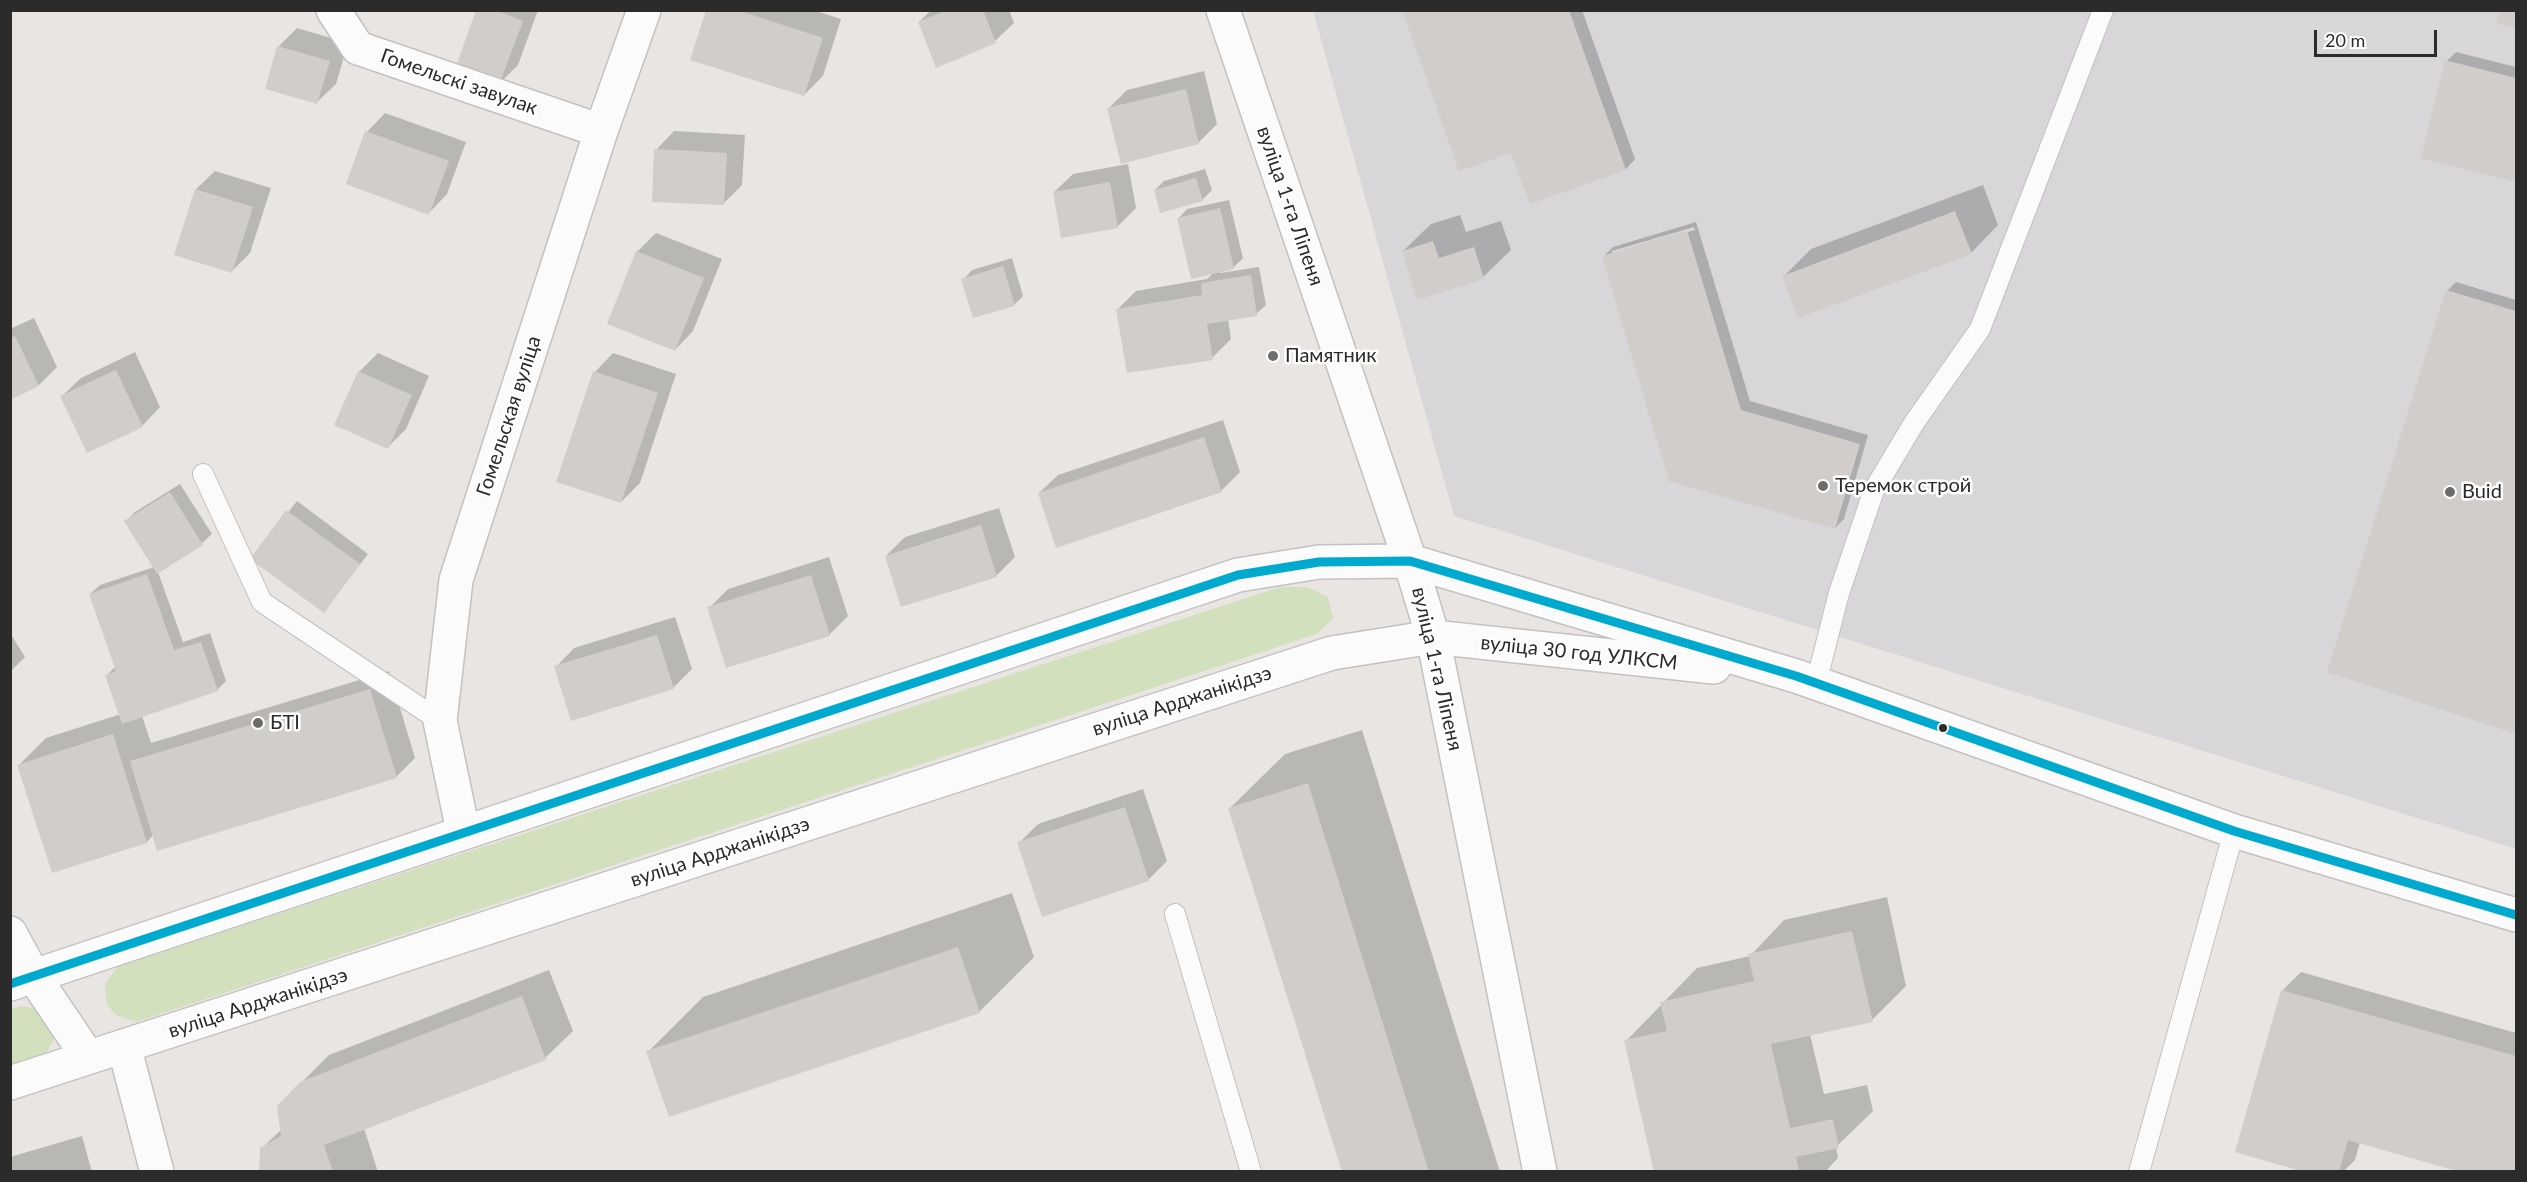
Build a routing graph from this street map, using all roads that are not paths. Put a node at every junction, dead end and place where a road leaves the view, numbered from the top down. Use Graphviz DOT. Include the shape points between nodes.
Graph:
graph roads {
  1 [pos="333,10"];
  2 [pos="644,10"];
  3 [pos="1223,10"];
  4 [pos="2103,10"];
  5 [pos="601,131"];
  6 [pos="203,474"];
  7 [pos="1410,561"];
  8 [pos="1434,637"];
  9 [pos="1806,679"];
  10 [pos="440,721"];
  11 [pos="463,831"];
  12 [pos="2234,831"];
  13 [pos="1175,914"];
  14 [pos="2517,915"];
  15 [pos="10,933"];
  16 [pos="22,981"];
  17 [pos="124,1046"];
  18 [pos="88,1058"];
  19 [pos="10,1083"];
  20 [pos="157,1172"];
  21 [pos="1251,1172"];
  22 [pos="1540,1172"];
  23 [pos="2139,1172"];
  1 -- 5 [label="main road, Гомельскі завулак" via="358,48"];
  2 -- 5 [label="main road, Гомельская вуліца"];
  3 -- 7 [label="main road, вуліца 1-га Ліпеня"];
  4 -- 9 [label="lane" via="1980,329 1914,423 1874,490"];
  5 -- 10 [label="main road, Гомельская вуліца" via="456,580"];
  6 -- 10 [label="lane" via="262,602"];
  7 -- 8 [label="main road, вуліца 1-га Ліпеня"];
  7 -- 9 [label="main road, вуліца 30 год УЛКСМ"];
  7 -- 11 [label="main road" via="1319,562 1238,575"];
  8 -- 9 [label="main road, вуліца 30 год УЛКСМ"];
  8 -- 17 [label="main road, вуліца Арджанікідзэ" via="1332,653"];
  8 -- 22 [label="main road, вуліца 1-га Ліпеня"];
  9 -- 12 [label="main road, вуліца 30 год УЛКСМ"];
  10 -- 11 [label="main road, Гомельская вуліца"];
  11 -- 16 [label="main road"];
  12 -- 14 [label="main road, вуліца 30 год УЛКСМ"];
  12 -- 23 [label="lane"];
  13 -- 21 [label="lane"];
  15 -- 16 [label="main road"];
  16 -- 18 [label="main road"];
  17 -- 18 [label="main road, вуліца Арджанікідзэ"];
  17 -- 20 [label="main road"];
  18 -- 19 [label="main road, вуліца Арджанікідзэ"];
}
